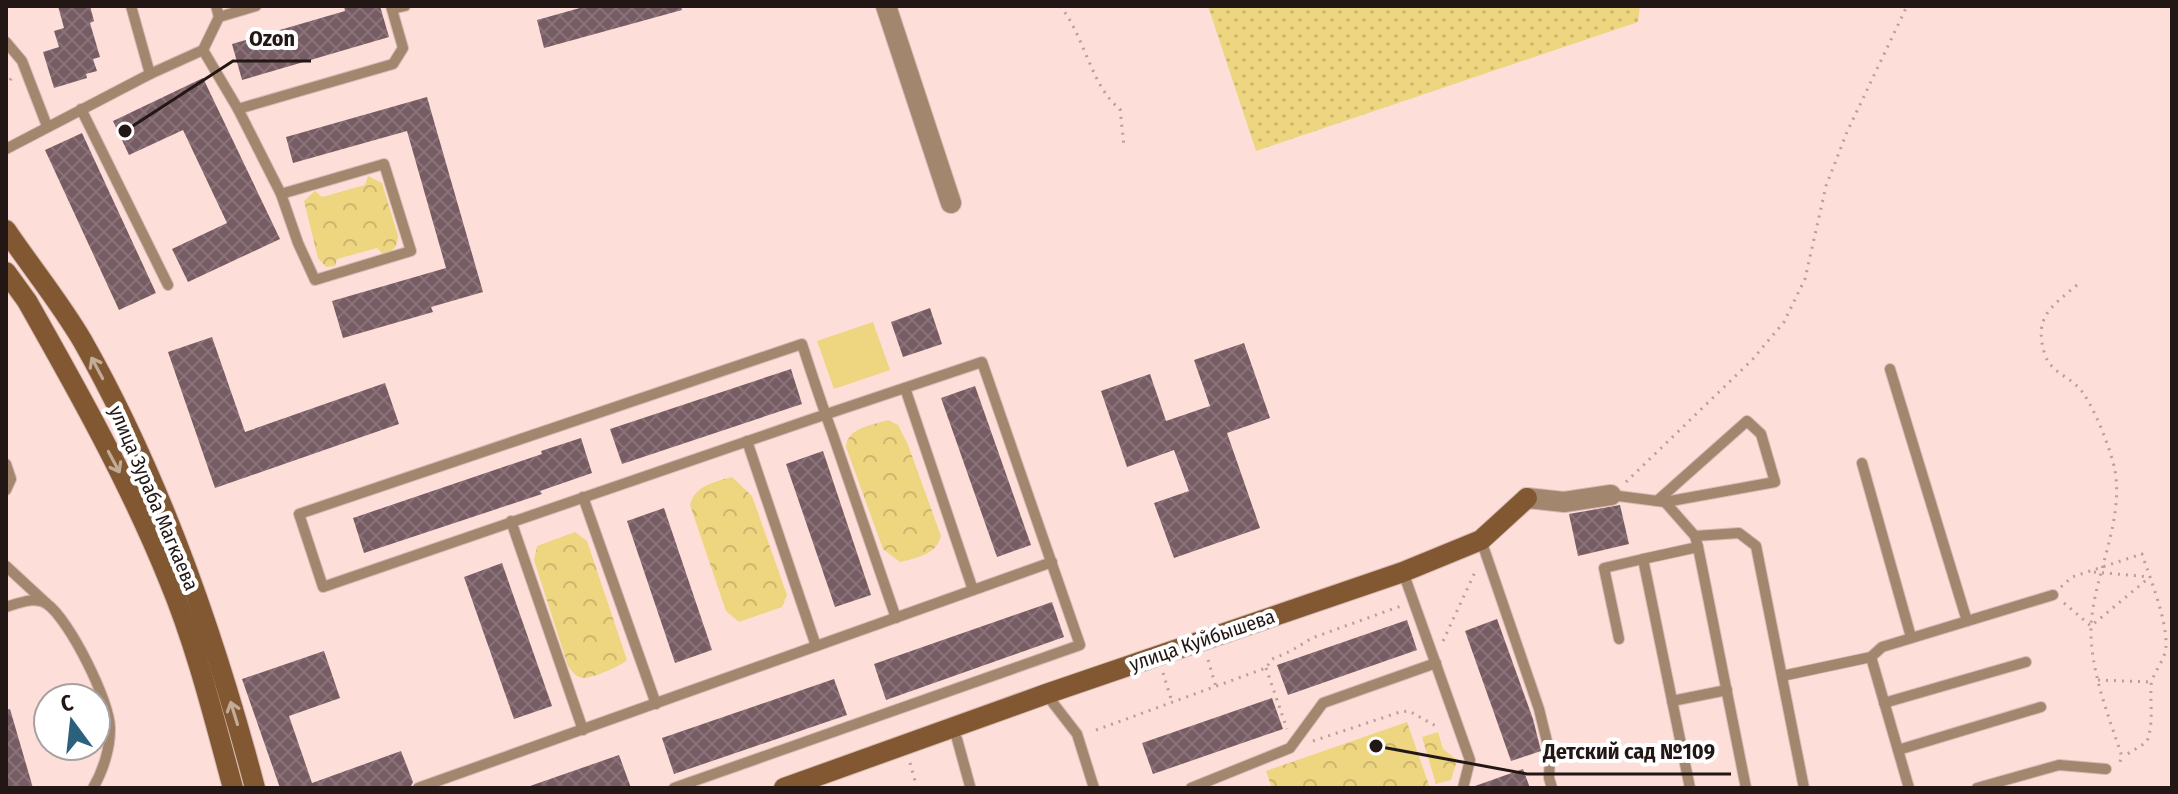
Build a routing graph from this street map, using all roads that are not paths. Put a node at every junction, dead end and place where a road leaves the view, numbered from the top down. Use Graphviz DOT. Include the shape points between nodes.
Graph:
graph roads {
  1 [pos="131,6"];
  2 [pos="256,6"];
  3 [pos="405,6"];
  4 [pos="886,6"];
  5 [pos="391,8"];
  6 [pos="218,11"];
  7 [pos="6,42"];
  8 [pos="203,50"];
  9 [pos="150,74"];
  10 [pos="81,109"];
  11 [pos="238,109"];
  12 [pos="47,126"];
  13 [pos="6,149"];
  14 [pos="281,194"];
  15 [pos="951,203"];
  16 [pos="6,230"];
  17 [pos="6,272"];
  18 [pos="168,285"];
  19 [pos="1890,369"];
  20 [pos="905,388"];
  21 [pos="826,414"];
  22 [pos="747,441"];
  23 [pos="1862,463"];
  24 [pos="6,464"];
  25 [pos="6,490"];
  26 [pos="1611,495"];
  27 [pos="583,497"];
  28 [pos="1527,498"];
  29 [pos="1661,502"];
  30 [pos="511,521"];
  31 [pos="1695,536"];
  32 [pos="1698,547"];
  33 [pos="1481,550"];
  34 [pos="1643,559"];
  35 [pos="1052,562"];
  36 [pos="6,566"];
  37 [pos="1403,572"];
  38 [pos="973,590"];
  39 [pos="2053,595"];
  40 [pos="46,603"];
  41 [pos="6,607"];
  42 [pos="896,618"];
  43 [pos="1967,621"];
  44 [pos="1911,637"];
  45 [pos="1619,639"];
  46 [pos="816,646"];
  47 [pos="1871,657"];
  48 [pos="2026,662"];
  49 [pos="1436,663"];
  50 [pos="1782,676"];
  51 [pos="1727,690"];
  52 [pos="1046,694"];
  53 [pos="1672,701"];
  54 [pos="1884,703"];
  55 [pos="656,704"];
  56 [pos="2041,707"];
  57 [pos="583,730"];
  58 [pos="957,739"];
  59 [pos="1898,750"];
  60 [pos="2106,769"];
  61 [pos="970,786"];
  62 [pos="229,787"];
  63 [pos="789,787"];
  64 [pos="93,788"];
  65 [pos="255,788"];
  66 [pos="418,788"];
  67 [pos="674,788"];
  68 [pos="1094,788"];
  69 [pos="1191,788"];
  70 [pos="1463,788"];
  71 [pos="1552,788"];
  72 [pos="1690,788"];
  73 [pos="1746,788"];
  74 [pos="1804,788"];
  75 [pos="1909,788"];
  76 [pos="1977,788"];
  1 -- 9 [label="lane"];
  2 -- 6 [label="lane"];
  3 -- 5 [label="lane"];
  4 -- 15 [label="street"];
  5 -- 11 [label="lane" via="403,48 393,64"];
  6 -- 8 [label="lane"];
  7 -- 12 [label="lane" via="22,61"];
  8 -- 9 [label="lane"];
  8 -- 11 [label="lane"];
  9 -- 10 [label="lane"];
  10 -- 12 [label="lane"];
  10 -- 18 [label="lane"];
  11 -- 14 [label="lane"];
  12 -- 13 [label="lane"];
  14 -- 14 [label="lane" via="315,280 411,251 384,164"];
  65 -- 16 [label="main road, улица Зураба Магкаева, one-way" via="225,683 144,468 82,341"];
  17 -- 62 [label="main road, улица Зураба Магкаева, one-way" via="133,496 170,581 213,711"];
  19 -- 43 [label="lane"];
  20 -- 21 [label="lane"];
  20 -- 35 [label="lane" via="982,362"];
  20 -- 38 [label="lane"];
  21 -- 22 [label="lane"];
  21 -- 30 [label="lane" via="802,344 299,514 323,587"];
  21 -- 42 [label="lane"];
  22 -- 27 [label="lane"];
  22 -- 46 [label="lane"];
  23 -- 44 [label="lane"];
  24 -- 25 [label="lane" via="11,479"];
  26 -- 28 [label="street, улица Куйбышева" via="1564,502"];
  26 -- 29 [label="lane"];
  27 -- 30 [label="lane"];
  27 -- 55 [label="lane"];
  28 -- 33 [label="main road, улица Куйбышева"];
  29 -- 29 [label="lane" via="1775,482 1761,434 1747,421"];
  29 -- 31 [label="lane"];
  30 -- 57 [label="lane"];
  31 -- 32 [label="lane"];
  31 -- 50 [label="lane" via="1739,533 1756,546"];
  32 -- 34 [label="lane"];
  32 -- 51 [label="lane"];
  33 -- 37 [label="main road, улица Куйбышева"];
  33 -- 71 [label="lane" via="1539,709"];
  34 -- 45 [label="lane" via="1604,568"];
  34 -- 53 [label="lane"];
  35 -- 38 [label="lane"];
  35 -- 67 [label="lane" via="1080,645"];
  36 -- 40 [label="lane"];
  37 -- 49 [label="lane"];
  37 -- 52 [label="main road, улица Куйбышева"];
  38 -- 42 [label="lane"];
  39 -- 43 [label="lane"];
  40 -- 41 [label="lane" via="28,600"];
  40 -- 64 [label="lane" via="81,651 108,709 109,745"];
  42 -- 46 [label="lane"];
  43 -- 44 [label="lane"];
  44 -- 47 [label="lane" via="1882,647"];
  46 -- 55 [label="lane"];
  47 -- 50 [label="lane"];
  47 -- 54 [label="lane"];
  48 -- 54 [label="lane"];
  49 -- 69 [label="lane" via="1323,703 1291,747"];
  49 -- 70 [label="lane" via="1470,760"];
  50 -- 74 [label="lane"];
  51 -- 53 [label="lane"];
  51 -- 73 [label="lane"];
  52 -- 63 [label="main road, улица Куйбышева"];
  52 -- 68 [label="lane" via="1077,734"];
  53 -- 72 [label="lane"];
  54 -- 59 [label="lane"];
  55 -- 57 [label="lane"];
  56 -- 59 [label="lane"];
  57 -- 66 [label="lane"];
  58 -- 61 [label="lane"];
  59 -- 75 [label="lane"];
  60 -- 76 [label="lane" via="2059,765"];
}
